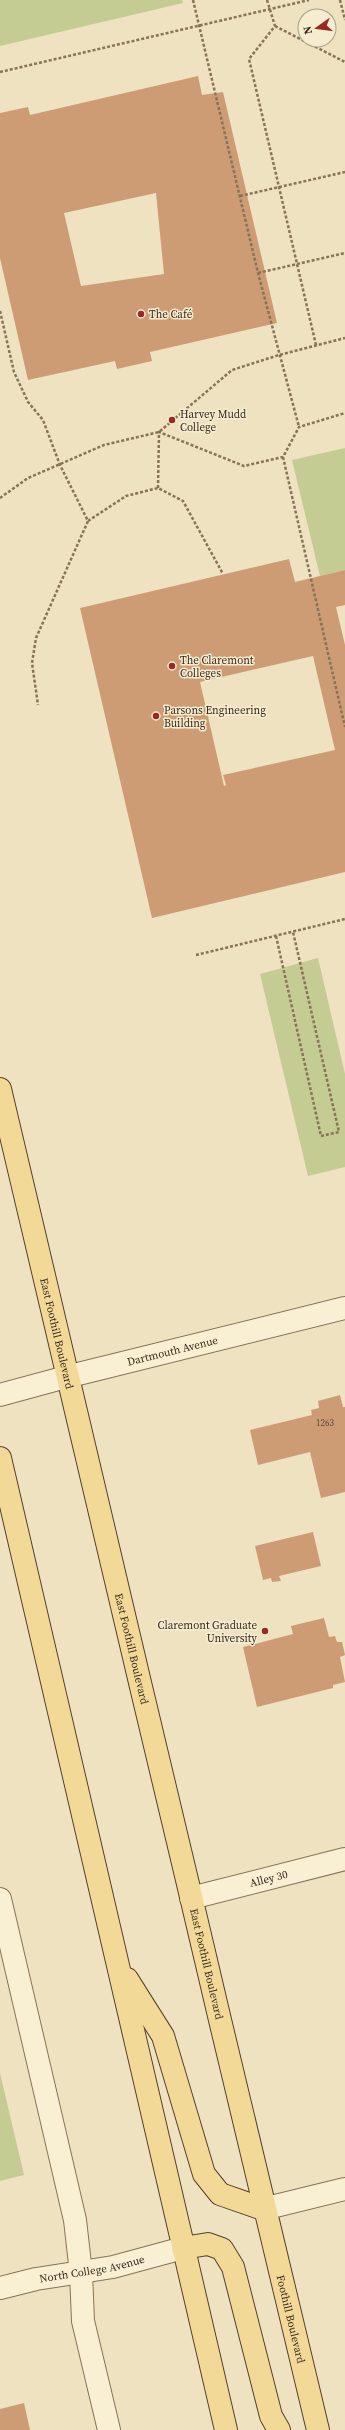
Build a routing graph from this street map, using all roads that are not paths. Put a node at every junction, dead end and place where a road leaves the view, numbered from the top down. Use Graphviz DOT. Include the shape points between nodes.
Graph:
graph roads {
  1 [pos="0,1089"];
  2 [pos="345,1308"];
  3 [pos="66,1377"];
  4 [pos="0,1395"];
  5 [pos="0,1458"];
  6 [pos="345,1859"];
  7 [pos="191,1898"];
  8 [pos="0,1899"];
  9 [pos="118,1965"];
  10 [pos="345,2189"];
  11 [pos="263,2209"];
  12 [pos="183,2248"];
  13 [pos="81,2273"];
  14 [pos="0,2288"];
  15 [pos="109,2430"];
  16 [pos="226,2430"];
  17 [pos="279,2430"];
  18 [pos="318,2430"];
  1 -- 3 [label="main road, East Foothill Boulevard"];
  2 -- 3 [label="street, Dartmouth Avenue"];
  3 -- 4 [label="street, Dartmouth Avenue"];
  3 -- 7 [label="main road, East Foothill Boulevard"];
  5 -- 9 [label="main road"];
  6 -- 7 [label="street, Alley 30"];
  7 -- 11 [label="main road, East Foothill Boulevard"];
  8 -- 13 [label="street" via="74,2220"];
  9 -- 11 [label="main road" via="163,2036 204,2174 220,2194"];
  9 -- 12 [label="main road"];
  10 -- 11 [label="street"];
  11 -- 18 [label="main road, Foothill Boulevard"];
  12 -- 13 [label="street, North College Avenue"];
  12 -- 16 [label="main road"];
  12 -- 17 [label="main road" via="208,2244 222,2249 233,2267 271,2416"];
  13 -- 14 [label="street, North College Avenue" via="36,2279"];
  13 -- 15 [label="street" via="83,2321"];
}
